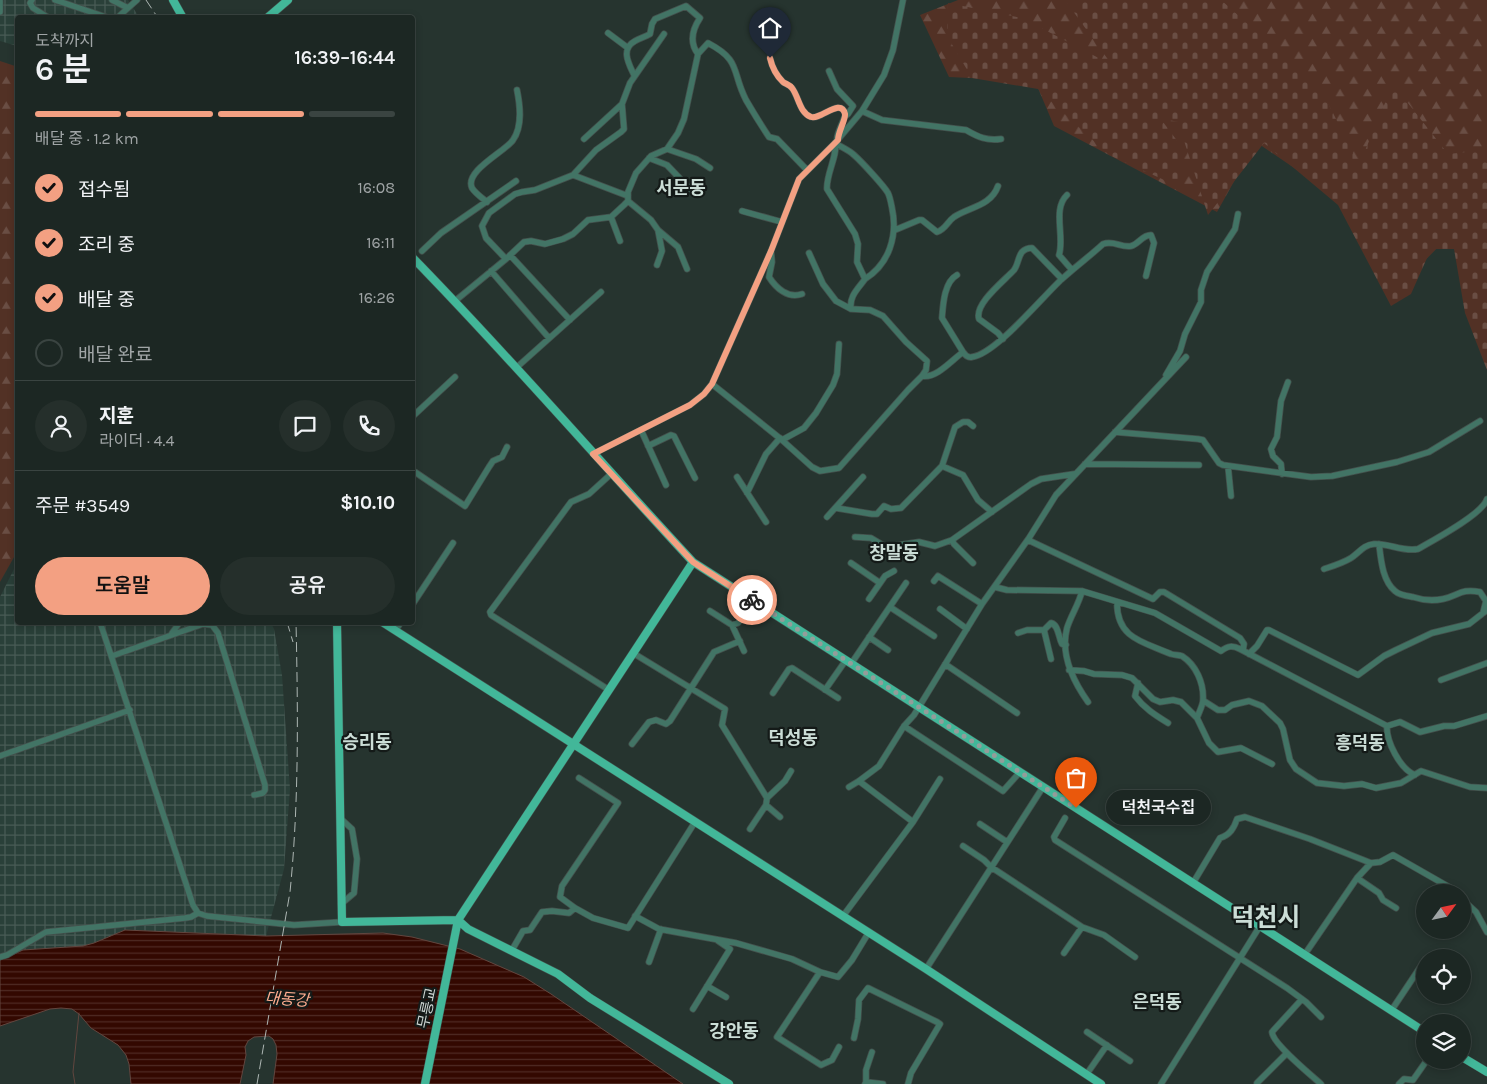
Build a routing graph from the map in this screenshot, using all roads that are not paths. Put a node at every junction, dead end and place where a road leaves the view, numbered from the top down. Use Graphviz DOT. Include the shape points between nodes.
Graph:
graph roads {
  1 [pos="32,0"];
  2 [pos="55,0"];
  3 [pos="112,0"];
  4 [pos="137,0"];
  5 [pos="173,0"];
  6 [pos="288,0"];
  7 [pos="903,0"];
  8 [pos="0,1"];
  9 [pos="128,8"];
  10 [pos="0,12"];
  11 [pos="44,15"];
  12 [pos="100,15"];
  13 [pos="120,15"];
  14 [pos="181,15"];
  15 [pos="270,15"];
  16 [pos="608,33"];
  17 [pos="664,34"];
  18 [pos="628,48"];
  19 [pos="698,54"];
  20 [pos="770,58"];
  21 [pos="829,71"];
  22 [pos="634,74"];
  23 [pos="517,90"];
  24 [pos="622,104"];
  25 [pos="862,110"];
  26 [pos="845,116"];
  27 [pos="584,139"];
  28 [pos="1002,139"];
  29 [pos="836,141"];
  30 [pos="667,148"];
  31 [pos="649,158"];
  32 [pos="710,168"];
  33 [pos="807,170"];
  34 [pos="573,175"];
  35 [pos="516,181"];
  36 [pos="998,186"];
  37 [pos="690,189"];
  38 [pos="1067,195"];
  39 [pos="628,198"];
  40 [pos="487,202"];
  41 [pos="742,211"];
  42 [pos="1238,214"];
  43 [pos="612,217"];
  44 [pos="782,222"];
  45 [pos="658,230"];
  46 [pos="895,230"];
  47 [pos="620,241"];
  48 [pos="422,251"];
  49 [pos="771,251"];
  50 [pos="809,253"];
  51 [pos="508,257"];
  52 [pos="415,260"];
  53 [pos="657,265"];
  54 [pos="687,269"];
  55 [pos="1072,270"];
  56 [pos="491,271"];
  57 [pos="957,275"];
  58 [pos="1146,276"];
  59 [pos="1062,279"];
  60 [pos="865,280"];
  61 [pos="601,292"];
  62 [pos="802,294"];
  63 [pos="455,300"];
  64 [pos="851,309"];
  65 [pos="570,320"];
  66 [pos="549,338"];
  67 [pos="1003,339"];
  68 [pos="839,344"];
  69 [pos="962,352"];
  70 [pos="1186,357"];
  71 [pos="516,368"];
  72 [pos="922,376"];
  73 [pos="455,377"];
  74 [pos="1288,382"];
  75 [pos="712,384"];
  76 [pos="1160,385"];
  77 [pos="415,414"];
  78 [pos="1480,421"];
  79 [pos="973,426"];
  80 [pos="641,430"];
  81 [pos="1116,432"];
  82 [pos="781,439"];
  83 [pos="648,446"];
  84 [pos="507,447"];
  85 [pos="593,454"];
  86 [pos="1085,464"];
  87 [pos="942,466"];
  88 [pos="1199,466"];
  89 [pos="1228,466"];
  90 [pos="415,472"];
  91 [pos="610,474"];
  92 [pos="1074,474"];
  93 [pos="1282,474"];
  94 [pos="737,477"];
  95 [pos="863,477"];
  96 [pos="695,478"];
  97 [pos="666,485"];
  98 [pos="747,493"];
  99 [pos="1231,496"];
  100 [pos="1487,500"];
  101 [pos="836,508"];
  102 [pos="992,512"];
  103 [pos="827,517"];
  104 [pos="766,522"];
  105 [pos="855,536"];
  106 [pos="952,540"];
  107 [pos="1028,540"];
  108 [pos="453,543"];
  109 [pos="1379,544"];
  110 [pos="693,562"];
  111 [pos="851,563"];
  112 [pos="973,563"];
  113 [pos="1324,569"];
  114 [pos="894,571"];
  115 [pos="934,581"];
  116 [pos="880,583"];
  117 [pos="906,583"];
  118 [pos="995,587"];
  119 [pos="1082,591"];
  120 [pos="869,599"];
  121 [pos="415,600"];
  122 [pos="754,602"];
  123 [pos="1117,603"];
  124 [pos="982,604"];
  125 [pos="890,607"];
  126 [pos="940,609"];
  127 [pos="710,611"];
  128 [pos="1485,612"];
  129 [pos="101,625"];
  130 [pos="178,625"];
  131 [pos="200,625"];
  132 [pos="212,625"];
  133 [pos="337,625"];
  134 [pos="387,625"];
  135 [pos="399,625"];
  136 [pos="732,625"];
  137 [pos="967,629"];
  138 [pos="396,630"];
  139 [pos="1044,630"];
  140 [pos="1018,633"];
  141 [pos="171,634"];
  142 [pos="869,636"];
  143 [pos="934,636"];
  144 [pos="740,641"];
  145 [pos="1066,645"];
  146 [pos="888,650"];
  147 [pos="744,651"];
  148 [pos="1246,652"];
  149 [pos="633,653"];
  150 [pos="112,656"];
  151 [pos="1051,659"];
  152 [pos="848,662"];
  153 [pos="1487,663"];
  154 [pos="945,664"];
  155 [pos="1069,670"];
  156 [pos="1441,680"];
  157 [pos="1138,683"];
  158 [pos="692,688"];
  159 [pos="609,690"];
  160 [pos="825,690"];
  161 [pos="773,693"];
  162 [pos="838,698"];
  163 [pos="1204,701"];
  164 [pos="1088,702"];
  165 [pos="919,707"];
  166 [pos="130,710"];
  167 [pos="1017,713"];
  168 [pos="1487,716"];
  169 [pos="1197,718"];
  170 [pos="1168,723"];
  171 [pos="904,726"];
  172 [pos="1387,726"];
  173 [pos="573,744"];
  174 [pos="632,744"];
  175 [pos="0,756"];
  176 [pos="1272,764"];
  177 [pos="792,771"];
  178 [pos="1020,772"];
  179 [pos="1415,775"];
  180 [pos="579,778"];
  181 [pos="940,779"];
  182 [pos="859,781"];
  183 [pos="849,786"];
  184 [pos="1043,787"];
  185 [pos="1487,788"];
  186 [pos="254,795"];
  187 [pos="767,802"];
  188 [pos="780,817"];
  189 [pos="340,818"];
  190 [pos="1065,818"];
  191 [pos="695,822"];
  192 [pos="912,822"];
  193 [pos="980,824"];
  194 [pos="750,829"];
  195 [pos="1007,842"];
  196 [pos="963,846"];
  197 [pos="1371,863"];
  198 [pos="991,867"];
  199 [pos="1357,878"];
  200 [pos="1193,883"];
  201 [pos="1444,884"];
  202 [pos="341,904"];
  203 [pos="1471,907"];
  204 [pos="575,908"];
  205 [pos="1396,908"];
  206 [pos="198,913"];
  207 [pos="636,916"];
  208 [pos="843,916"];
  209 [pos="458,920"];
  210 [pos="342,922"];
  211 [pos="1260,926"];
  212 [pos="1082,927"];
  213 [pos="661,929"];
  214 [pos="869,932"];
  215 [pos="1487,932"];
  216 [pos="715,939"];
  217 [pos="512,950"];
  218 [pos="1064,952"];
  219 [pos="1304,954"];
  220 [pos="1135,956"];
  221 [pos="0,957"];
  222 [pos="1239,958"];
  223 [pos="649,962"];
  224 [pos="926,969"];
  225 [pos="820,972"];
  226 [pos="1416,974"];
  227 [pos="707,986"];
  228 [pos="726,997"];
  229 [pos="1302,999"];
  230 [pos="693,1009"];
  231 [pos="1391,1011"];
  232 [pos="1321,1017"];
  233 [pos="1416,1026"];
  234 [pos="1087,1032"];
  235 [pos="854,1038"];
  236 [pos="1107,1045"];
  237 [pos="839,1047"];
  238 [pos="872,1052"];
  239 [pos="1286,1052"];
  240 [pos="1130,1061"];
  241 [pos="1471,1062"];
  242 [pos="1421,1069"];
  243 [pos="1487,1072"];
  244 [pos="1086,1075"];
  245 [pos="865,1083"];
  246 [pos="1257,1083"];
  247 [pos="425,1084"];
  248 [pos="729,1084"];
  249 [pos="883,1084"];
  250 [pos="908,1084"];
  251 [pos="1100,1084"];
  252 [pos="1161,1084"];
  253 [pos="1321,1084"];
  254 [pos="1399,1084"];
  1 -- 11 [label="street" via="33,8"];
  2 -- 12 [label="street"];
  3 -- 9 [label="street"];
  4 -- 9 [label="street"];
  5 -- 14 [label="main road"];
  6 -- 15 [label="main road"];
  7 -- 25 [label="street" via="888,65"];
  8 -- 10 [label="street"];
  9 -- 13 [label="street"];
  16 -- 18 [label="street"];
  17 -- 22 [label="street"];
  18 -- 19 [label="street" via="650,34 656,19 686,6 700,18 691,41"];
  18 -- 22 [label="street" via="626,55"];
  19 -- 30 [label="street" via="682,125"];
  19 -- 33 [label="street" via="708,43 732,61 746,99 769,137 777,139"];
  20 -- 26 [label="street" via="774,71 792,88 801,108 809,115 821,116 840,108"];
  21 -- 26 [label="street" via="840,94 853,106"];
  22 -- 24 [label="street"];
  23 -- 40 [label="street" via="521,106 514,138 490,158 471,181 472,188"];
  24 -- 27 [label="street"];
  24 -- 34 [label="street" via="624,129 596,150"];
  25 -- 28 [label="street" via="882,120 966,130 990,140"];
  25 -- 29 [label="street"];
  26 -- 29 [label="street"];
  29 -- 33 [label="street"];
  29 -- 46 [label="street" via="854,154 888,193"];
  29 -- 60 [label="street" via="827,189 854,234 858,244 857,262"];
  30 -- 31 [label="street"];
  30 -- 32 [label="street"];
  31 -- 37 [label="street" via="667,165"];
  31 -- 39 [label="street" via="632,180"];
  33 -- 44 [label="street" via="796,186"];
  34 -- 39 [label="street"];
  34 -- 51 [label="street" via="515,194 489,213 482,226 484,234"];
  35 -- 40 [label="street"];
  36 -- 46 [label="street" via="991,197 955,216 942,230 937,232 918,220"];
  38 -- 55 [label="street" via="1059,218 1060,256"];
  39 -- 43 [label="street"];
  39 -- 45 [label="street"];
  40 -- 48 [label="street" via="441,232"];
  41 -- 44 [label="street"];
  42 -- 76 [label="street" via="1235,229 1207,272 1201,302 1180,351"];
  43 -- 47 [label="street"];
  43 -- 51 [label="street" via="588,220 563,239 545,244 524,242"];
  44 -- 49 [label="street"];
  45 -- 53 [label="street" via="662,251"];
  45 -- 54 [label="street" via="678,247"];
  46 -- 60 [label="street" via="892,247 879,268"];
  49 -- 62 [label="street" via="771,280 786,293 793,296"];
  49 -- 75 [label="street"];
  50 -- 64 [label="street" via="829,294"];
  51 -- 56 [label="street"];
  51 -- 65 [label="street"];
  52 -- 63 [label="main road"];
  55 -- 58 [label="street" via="1103,244 1133,246 1148,234 1154,238 1154,243"];
  55 -- 59 [label="street"];
  56 -- 63 [label="street"];
  56 -- 66 [label="street"];
  57 -- 69 [label="street" via="948,285 942,318"];
  59 -- 67 [label="street"];
  59 -- 67 [label="street" via="1032,248 1024,250 1015,268 984,301 978,316"];
  60 -- 64 [label="street" via="852,296"];
  61 -- 65 [label="street"];
  63 -- 71 [label="main road"];
  64 -- 72 [label="street" via="870,310 883,316 927,361"];
  65 -- 66 [label="street"];
  66 -- 71 [label="street"];
  67 -- 69 [label="street" via="972,358"];
  68 -- 82 [label="street" via="837,374 816,413 804,428"];
  69 -- 72 [label="street" via="933,375"];
  70 -- 76 [label="street"];
  71 -- 85 [label="main road"];
  72 -- 82 [label="street" via="839,468 820,471 812,467"];
  73 -- 77 [label="street"];
  74 -- 93 [label="street" via="1280,401 1277,437 1271,449 1281,464"];
  75 -- 80 [label="street" via="690,405"];
  75 -- 82 [label="street"];
  76 -- 81 [label="street"];
  78 -- 93 [label="street" via="1430,452 1410,458 1332,476"];
  79 -- 87 [label="street" via="963,422 955,427"];
  80 -- 83 [label="street"];
  80 -- 85 [label="street"];
  81 -- 86 [label="street"];
  81 -- 89 [label="street" via="1203,440 1219,463"];
  82 -- 98 [label="street" via="766,454"];
  83 -- 96 [label="street" via="674,436"];
  83 -- 97 [label="street"];
  84 -- 90 [label="street" via="502,457 493,461 465,506"];
  85 -- 91 [label="main road"];
  86 -- 88 [label="street"];
  86 -- 92 [label="street"];
  87 -- 101 [label="street" via="901,508 884,506 872,514"];
  87 -- 102 [label="street" via="963,475 978,500"];
  89 -- 93 [label="street"];
  89 -- 99 [label="street"];
  91 -- 110 [label="main road"];
  91 -- 159 [label="street" via="589,494 571,502 490,612"];
  92 -- 102 [label="street" via="1041,479"];
  92 -- 107 [label="street" via="1056,495"];
  94 -- 98 [label="street"];
  95 -- 101 [label="street"];
  98 -- 104 [label="street"];
  100 -- 109 [label="street" via="1465,521 1418,549"];
  101 -- 103 [label="street"];
  102 -- 106 [label="street"];
  105 -- 106 [label="street" via="871,538 886,548 919,542 935,546"];
  106 -- 112 [label="street"];
  107 -- 118 [label="street"];
  107 -- 148 [label="street" via="1153,598 1164,592 1240,638"];
  108 -- 121 [label="street"];
  109 -- 113 [label="street" via="1365,546 1349,560"];
  109 -- 128 [label="street" via="1386,576 1399,594 1437,600 1473,590 1480,592 1486,601"];
  110 -- 122 [label="main road"];
  110 -- 149 [label="main road"];
  111 -- 116 [label="street"];
  114 -- 116 [label="street"];
  115 -- 124 [label="street" via="938,576"];
  116 -- 120 [label="street"];
  117 -- 125 [label="street"];
  118 -- 119 [label="street"];
  118 -- 124 [label="street"];
  119 -- 123 [label="street"];
  119 -- 145 [label="street" via="1067,629"];
  122 -- 136 [label="street" via="738,623"];
  122 -- 152 [label="main road"];
  123 -- 148 [label="street" via="1155,614 1221,651 1234,646"];
  123 -- 163 [label="street" via="1117,614 1133,638 1181,656 1198,673"];
  124 -- 137 [label="street"];
  125 -- 142 [label="street"];
  125 -- 143 [label="street"];
  126 -- 137 [label="street"];
  127 -- 136 [label="street"];
  128 -- 148 [label="street" via="1469,624 1432,633 1396,650 1358,675 1269,630 1253,651"];
  129 -- 150 [label="street"];
  130 -- 141 [label="street"];
  131 -- 141 [label="street"];
  132 -- 186 [label="street" via="218,633 264,785 265,790"];
  133 -- 189 [label="main road"];
  134 -- 138 [label="main road"];
  135 -- 138 [label="street"];
  136 -- 144 [label="street"];
  137 -- 154 [label="street"];
  138 -- 173 [label="main road"];
  139 -- 140 [label="street"];
  139 -- 145 [label="street" via="1054,624 1058,638"];
  139 -- 151 [label="street"];
  141 -- 150 [label="street"];
  142 -- 146 [label="street"];
  142 -- 152 [label="street"];
  144 -- 147 [label="street"];
  144 -- 158 [label="street" via="714,652"];
  145 -- 155 [label="street"];
  148 -- 172 [label="street"];
  149 -- 158 [label="street"];
  149 -- 159 [label="main road"];
  150 -- 166 [label="street"];
  152 -- 160 [label="street"];
  152 -- 165 [label="main road"];
  153 -- 156 [label="street"];
  154 -- 165 [label="street"];
  154 -- 167 [label="street"];
  155 -- 157 [label="street" via="1122,675"];
  155 -- 164 [label="street"];
  157 -- 169 [label="street" via="1153,699 1181,702"];
  157 -- 170 [label="street" via="1135,696 1149,711"];
  158 -- 174 [label="street" via="670,721 666,724 656,720 650,722"];
  158 -- 187 [label="street" via="725,709 722,725"];
  159 -- 173 [label="main road"];
  160 -- 161 [label="street" via="792,668"];
  160 -- 162 [label="street"];
  163 -- 169 [label="street"];
  163 -- 179 [label="street" via="1218,710 1249,701 1262,706 1280,723 1290,760 1296,769 1317,783 1326,786 1362,784 1376,788 1401,783"];
  165 -- 171 [label="street"];
  165 -- 178 [label="main road"];
  166 -- 175 [label="street"];
  166 -- 206 [label="street"];
  168 -- 172 [label="street" via="1420,732 1400,722"];
  169 -- 176 [label="street" via="1218,752 1241,748"];
  171 -- 178 [label="street" via="1003,791"];
  171 -- 182 [label="street" via="879,766"];
  172 -- 179 [label="street" via="1389,742 1407,770"];
  173 -- 191 [label="main road"];
  173 -- 209 [label="main road"];
  177 -- 187 [label="street"];
  178 -- 184 [label="main road"];
  179 -- 185 [label="street" via="1421,772 1470,787"];
  180 -- 204 [label="street" via="618,803 562,886 560,897"];
  181 -- 192 [label="street"];
  182 -- 183 [label="street"];
  182 -- 192 [label="street"];
  184 -- 195 [label="street"];
  184 -- 200 [label="main road"];
  187 -- 188 [label="street"];
  187 -- 194 [label="street"];
  189 -- 202 [label="main road"];
  189 -- 202 [label="street" via="352,829 357,859 354,893"];
  190 -- 222 [label="street" via="1055,840"];
  191 -- 207 [label="street"];
  191 -- 208 [label="main road"];
  192 -- 208 [label="street"];
  193 -- 195 [label="street"];
  195 -- 198 [label="street"];
  196 -- 198 [label="street"];
  197 -- 199 [label="street"];
  197 -- 200 [label="street" via="1253,818 1240,817 1227,836 1220,838"];
  197 -- 201 [label="street" via="1393,855"];
  198 -- 212 [label="street"];
  198 -- 224 [label="street"];
  199 -- 205 [label="street"];
  199 -- 219 [label="street"];
  200 -- 211 [label="main road"];
  202 -- 210 [label="main road"];
  203 -- 215 [label="street"];
  204 -- 207 [label="street" via="593,918 628,928"];
  204 -- 217 [label="street" via="569,913 542,912 530,930 523,931"];
  206 -- 210 [label="street" via="294,925"];
  206 -- 221 [label="street" via="185,918 46,932"];
  207 -- 213 [label="street"];
  208 -- 214 [label="main road"];
  209 -- 210 [label="main road"];
  209 -- 217 [label="main road" via="468,929"];
  209 -- 247 [label="main road, 무릉교"];
  211 -- 219 [label="main road"];
  211 -- 222 [label="street"];
  212 -- 218 [label="street"];
  212 -- 220 [label="street" via="1104,935"];
  213 -- 216 [label="street"];
  213 -- 223 [label="street"];
  214 -- 224 [label="main road"];
  214 -- 225 [label="street" via="838,976"];
  216 -- 225 [label="street" via="792,959"];
  216 -- 227 [label="street" via="730,949"];
  217 -- 248 [label="main road" via="558,974 590,998"];
  219 -- 231 [label="main road"];
  222 -- 229 [label="street"];
  222 -- 252 [label="street"];
  224 -- 244 [label="main road"];
  225 -- 237 [label="street" via="777,1037 821,1065 832,1060"];
  226 -- 231 [label="street"];
  227 -- 228 [label="street"];
  227 -- 230 [label="street"];
  229 -- 232 [label="street"];
  229 -- 239 [label="street" via="1272,1032 1273,1039"];
  231 -- 233 [label="main road"];
  234 -- 236 [label="street"];
  235 -- 250 [label="street" via="859,1000 868,988 940,1024 911,1073"];
  236 -- 240 [label="street"];
  236 -- 244 [label="street"];
  238 -- 245 [label="street"];
  239 -- 246 [label="street"];
  239 -- 253 [label="street"];
  241 -- 243 [label="main road"];
  242 -- 254 [label="street" via="1413,1080 1404,1079"];
  244 -- 251 [label="main road"];
  245 -- 249 [label="street"];
}
